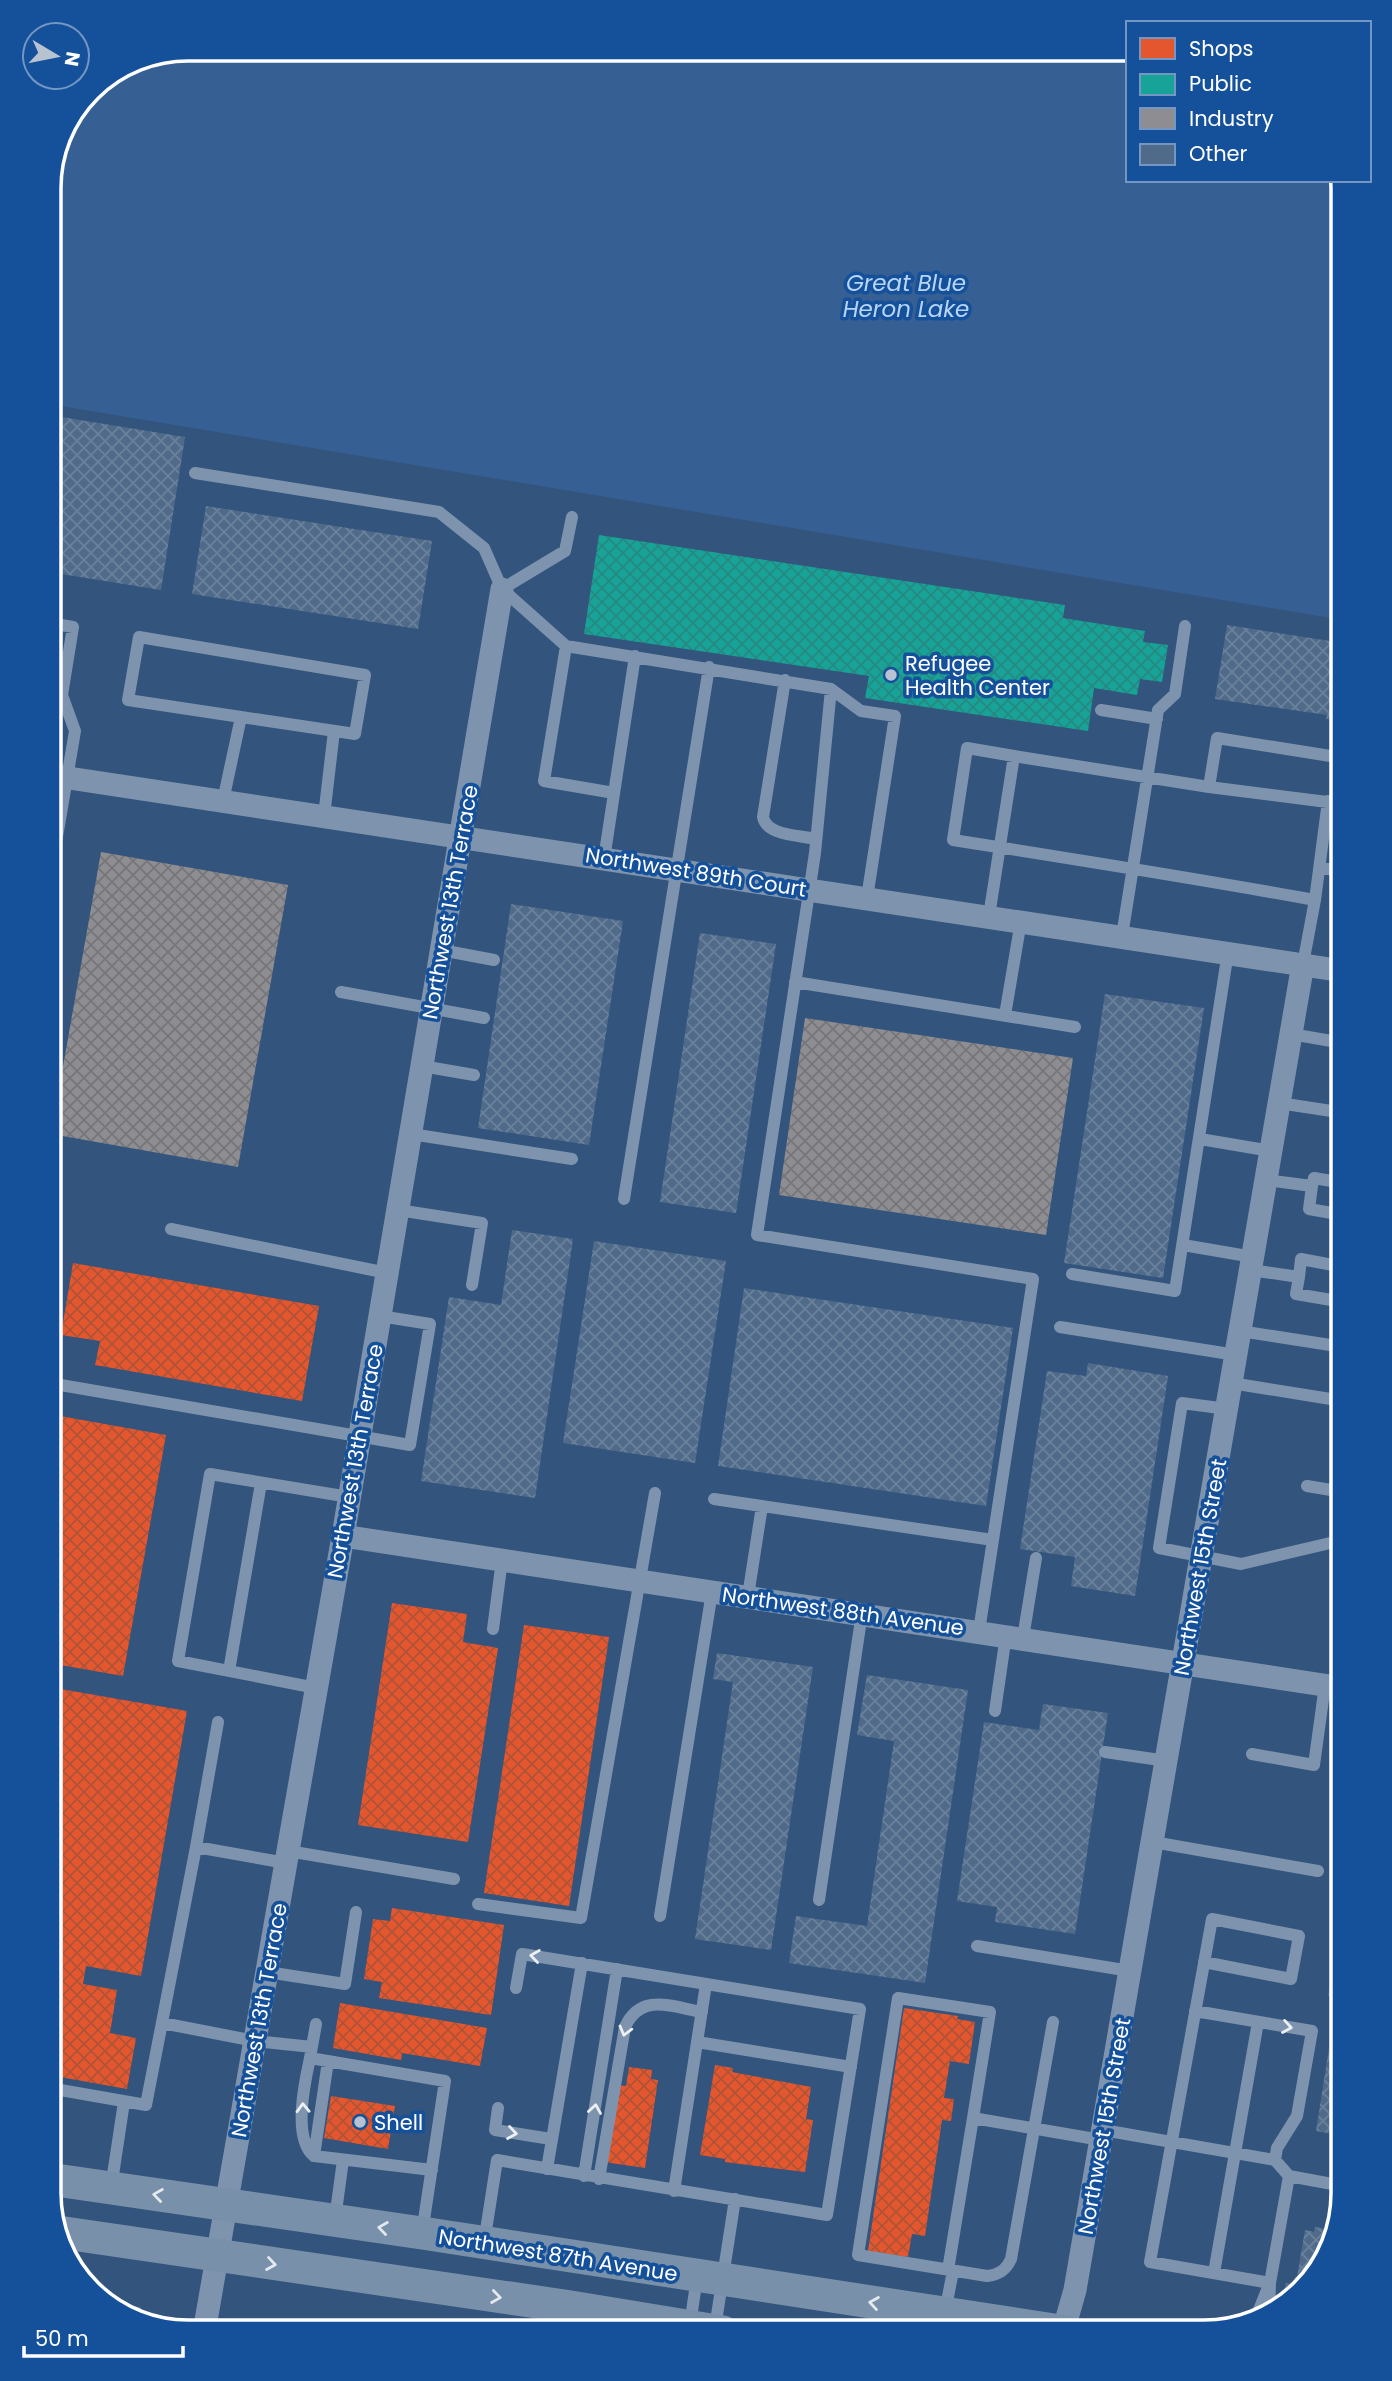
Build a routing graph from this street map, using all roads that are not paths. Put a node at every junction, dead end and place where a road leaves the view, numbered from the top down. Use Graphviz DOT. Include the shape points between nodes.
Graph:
graph roads {
  1 [pos="195,473"];
  2 [pos="572,517"];
  3 [pos="502,589"];
  4 [pos="62,625"];
  5 [pos="1185,626"];
  6 [pos="566,646"];
  7 [pos="635,656"];
  8 [pos="709,667"];
  9 [pos="62,671"];
  10 [pos="785,680"];
  11 [pos="831,689"];
  12 [pos="62,705"];
  13 [pos="1101,710"];
  14 [pos="241,717"];
  15 [pos="1157,719"];
  16 [pos="334,731"];
  17 [pos="1014,755"];
  18 [pos="1331,756"];
  19 [pos="62,766"];
  20 [pos="62,777"];
  21 [pos="1147,777"];
  22 [pos="1209,787"];
  23 [pos="614,793"];
  24 [pos="1328,801"];
  25 [pos="223,802"];
  26 [pos="1331,802"];
  27 [pos="324,816"];
  28 [pos="461,837"];
  29 [pos="816,839"];
  30 [pos="1000,847"];
  31 [pos="604,859"];
  32 [pos="1320,867"];
  33 [pos="1133,868"];
  34 [pos="1331,869"];
  35 [pos="676,870"];
  36 [pos="809,890"];
  37 [pos="867,898"];
  38 [pos="1315,900"];
  39 [pos="989,916"];
  40 [pos="1021,921"];
  41 [pos="1122,936"];
  42 [pos="442,950"];
  43 [pos="1228,952"];
  44 [pos="494,960"];
  45 [pos="1303,964"];
  46 [pos="1331,969"];
  47 [pos="795,982"];
  48 [pos="341,992"];
  49 [pos="432,1008"];
  50 [pos="1004,1015"];
  51 [pos="485,1018"];
  52 [pos="1075,1027"];
  53 [pos="1291,1034"];
  54 [pos="1331,1041"];
  55 [pos="422,1066"];
  56 [pos="474,1075"];
  57 [pos="1279,1103"];
  58 [pos="1331,1111"];
  59 [pos="411,1134"];
  60 [pos="1200,1139"];
  61 [pos="1271,1152"];
  62 [pos="572,1159"];
  63 [pos="1266,1180"];
  64 [pos="1331,1181"];
  65 [pos="1312,1186"];
  66 [pos="624,1199"];
  67 [pos="398,1210"];
  68 [pos="1331,1213"];
  69 [pos="171,1229"];
  70 [pos="1183,1245"];
  71 [pos="1252,1264"];
  72 [pos="1331,1265"];
  73 [pos="387,1273"];
  74 [pos="1072,1275"];
  75 [pos="1299,1277"];
  76 [pos="472,1285"];
  77 [pos="1331,1301"];
  78 [pos="380,1316"];
  79 [pos="1060,1327"];
  80 [pos="1240,1331"];
  81 [pos="1331,1345"];
  82 [pos="1236,1355"];
  83 [pos="1231,1383"];
  84 [pos="61,1385"];
  85 [pos="1331,1399"];
  86 [pos="1227,1409"];
  87 [pos="360,1436"];
  88 [pos="261,1483"];
  89 [pos="1307,1486"];
  90 [pos="1331,1490"];
  91 [pos="654,1493"];
  92 [pos="349,1497"];
  93 [pos="714,1499"];
  94 [pos="762,1506"];
  95 [pos="343,1536"];
  96 [pos="993,1539"];
  97 [pos="1331,1543"];
  98 [pos="1202,1557"];
  99 [pos="1037,1558"];
  100 [pos="502,1560"];
  101 [pos="640,1580"];
  102 [pos="712,1591"];
  103 [pos="748,1596"];
  104 [pos="862,1613"];
  105 [pos="493,1629"];
  106 [pos="979,1631"];
  107 [pos="1015,1637"];
  108 [pos="1184,1663"];
  109 [pos="229,1671"];
  110 [pos="1331,1687"];
  111 [pos="316,1688"];
  112 [pos="1331,1699"];
  113 [pos="995,1710"];
  114 [pos="218,1722"];
  115 [pos="1105,1752"];
  116 [pos="1252,1754"];
  117 [pos="1167,1761"];
  118 [pos="1153,1842"];
  119 [pos="196,1847"];
  120 [pos="287,1857"];
  121 [pos="1318,1871"];
  122 [pos="454,1879"];
  123 [pos="819,1900"];
  124 [pos="478,1904"];
  125 [pos="356,1912"];
  126 [pos="660,1916"];
  127 [pos="977,1946"];
  128 [pos="1204,1962"];
  129 [pos="582,1963"];
  130 [pos="617,1969"];
  131 [pos="267,1972"];
  132 [pos="1130,1972"];
  133 [pos="706,1984"];
  134 [pos="516,1989"];
  135 [pos="1195,2011"];
  136 [pos="702,2012"];
  137 [pos="1053,2022"];
  138 [pos="1258,2022"];
  139 [pos="162,2023"];
  140 [pos="316,2024"];
  141 [pos="255,2041"];
  142 [pos="697,2042"];
  143 [pos="311,2052"];
  144 [pos="328,2061"];
  145 [pos="851,2067"];
  146 [pos="61,2090"];
  147 [pos="124,2102"];
  148 [pos="498,2108"];
  149 [pos="972,2118"];
  150 [pos="1035,2129"];
  151 [pos="1102,2135"];
  152 [pos="551,2139"];
  153 [pos="1172,2142"];
  154 [pos="1235,2153"];
  155 [pos="314,2156"];
  156 [pos="343,2160"];
  157 [pos="1275,2160"];
  158 [pos="547,2169"];
  159 [pos="432,2170"];
  160 [pos="584,2176"];
  161 [pos="1289,2176"];
  162 [pos="599,2179"];
  163 [pos="61,2181"];
  164 [pos="1331,2184"];
  165 [pos="111,2188"];
  166 [pos="674,2191"];
  167 [pos="735,2199"];
  168 [pos="226,2205"];
  169 [pos="335,2221"];
  170 [pos="68,2233"];
  171 [pos="422,2233"];
  172 [pos="484,2243"];
  173 [pos="218,2256"];
  174 [pos="951,2270"];
  175 [pos="1214,2273"];
  176 [pos="709,2278"];
  177 [pos="1270,2283"];
  178 [pos="1269,2301"];
  179 [pos="1260,2307"];
  180 [pos="945,2314"];
  181 [pos="206,2319"];
  182 [pos="631,2319"];
  183 [pos="707,2320"];
  184 [pos="707,2320"];
  185 [pos="983,2320"];
  186 [pos="1067,2320"];
  1 -- 3 [label="lane" via="439,512 484,548"];
  2 -- 3 [label="lane" via="565,551"];
  3 -- 6 [label="lane"];
  3 -- 28 [label="street, Northwest 13th Terrace"];
  4 -- 9 [label="lane" via="73,627"];
  5 -- 15 [label="lane" via="1175,694 1158,710"];
  6 -- 7 [label="lane"];
  6 -- 23 [label="lane" via="544,781"];
  7 -- 8 [label="lane"];
  7 -- 23 [label="lane"];
  8 -- 10 [label="lane"];
  8 -- 35 [label="lane"];
  10 -- 11 [label="lane"];
  10 -- 29 [label="lane" via="764,824"];
  11 -- 29 [label="lane"];
  11 -- 37 [label="lane" via="861,711 895,716"];
  12 -- 19 [label="lane" via="75,732"];
  13 -- 15 [label="lane"];
  14 -- 16 [label="lane"];
  14 -- 16 [label="lane" via="128,700 139,637 365,675 355,734"];
  14 -- 25 [label="lane"];
  15 -- 21 [label="lane"];
  16 -- 27 [label="lane"];
  17 -- 21 [label="lane"];
  17 -- 30 [label="lane"];
  17 -- 30 [label="lane" via="967,748 953,839"];
  18 -- 22 [label="lane" via="1217,738"];
  20 -- 25 [label="street, Northwest 89th Court"];
  21 -- 22 [label="lane"];
  21 -- 33 [label="lane"];
  22 -- 24 [label="lane"];
  23 -- 31 [label="lane"];
  24 -- 26 [label="lane"];
  24 -- 32 [label="lane, Northwest 15th Street"];
  25 -- 27 [label="street, Northwest 89th Court"];
  27 -- 28 [label="street, Northwest 89th Court"];
  28 -- 31 [label="street, Northwest 89th Court"];
  28 -- 42 [label="street, Northwest 13th Terrace"];
  29 -- 36 [label="lane"];
  30 -- 33 [label="lane"];
  30 -- 39 [label="lane"];
  31 -- 35 [label="street, Northwest 89th Court"];
  32 -- 34 [label="lane"];
  32 -- 38 [label="lane, Northwest 15th Street"];
  33 -- 38 [label="lane"];
  33 -- 41 [label="lane"];
  35 -- 36 [label="street, Northwest 89th Court"];
  35 -- 66 [label="lane"];
  36 -- 37 [label="street, Northwest 89th Court"];
  36 -- 47 [label="lane"];
  37 -- 39 [label="street, Northwest 89th Court"];
  38 -- 45 [label="lane, Northwest 15th Street"];
  39 -- 40 [label="street, Northwest 89th Court"];
  40 -- 41 [label="street, Northwest 89th Court"];
  40 -- 50 [label="lane"];
  41 -- 43 [label="street, Northwest 89th Court"];
  42 -- 44 [label="lane"];
  42 -- 49 [label="street, Northwest 13th Terrace"];
  43 -- 45 [label="street, Northwest 89th Court"];
  43 -- 60 [label="lane"];
  45 -- 46 [label="street, Northwest 89th Court"];
  45 -- 53 [label="street, Northwest 15th Street"];
  47 -- 50 [label="lane"];
  47 -- 96 [label="lane" via="757,1235 1033,1279"];
  48 -- 49 [label="lane"];
  49 -- 51 [label="lane"];
  49 -- 55 [label="street, Northwest 13th Terrace"];
  50 -- 52 [label="lane"];
  53 -- 54 [label="lane"];
  53 -- 57 [label="street, Northwest 15th Street"];
  55 -- 56 [label="lane"];
  55 -- 59 [label="street, Northwest 13th Terrace"];
  57 -- 58 [label="lane"];
  57 -- 61 [label="street, Northwest 15th Street"];
  59 -- 62 [label="lane"];
  59 -- 67 [label="street, Northwest 13th Terrace"];
  60 -- 61 [label="lane"];
  60 -- 70 [label="lane"];
  61 -- 63 [label="street, Northwest 15th Street"];
  63 -- 65 [label="lane"];
  63 -- 71 [label="street, Northwest 15th Street"];
  64 -- 65 [label="lane" via="1314,1178"];
  65 -- 68 [label="lane" via="1309,1209"];
  67 -- 73 [label="street, Northwest 13th Terrace"];
  67 -- 76 [label="lane" via="482,1223"];
  69 -- 73 [label="lane"];
  70 -- 71 [label="lane"];
  70 -- 74 [label="lane" via="1175,1292"];
  71 -- 75 [label="lane"];
  71 -- 80 [label="street, Northwest 15th Street"];
  72 -- 75 [label="lane" via="1301,1259"];
  73 -- 78 [label="street, Northwest 13th Terrace"];
  75 -- 77 [label="lane" via="1296,1294"];
  78 -- 87 [label="street, Northwest 13th Terrace"];
  78 -- 87 [label="lane" via="430,1324 410,1445"];
  79 -- 82 [label="lane"];
  80 -- 81 [label="lane"];
  80 -- 82 [label="street, Northwest 15th Street"];
  82 -- 83 [label="street, Northwest 15th Street"];
  83 -- 85 [label="lane"];
  83 -- 86 [label="street, Northwest 15th Street"];
  84 -- 87 [label="lane"];
  86 -- 98 [label="street, Northwest 15th Street"];
  86 -- 98 [label="lane" via="1182,1403 1159,1548"];
  87 -- 92 [label="street, Northwest 13th Terrace"];
  88 -- 92 [label="lane"];
  88 -- 109 [label="lane"];
  88 -- 109 [label="lane" via="210,1474 178,1661"];
  89 -- 90 [label="lane"];
  91 -- 101 [label="lane"];
  92 -- 95 [label="street, Northwest 13th Terrace"];
  93 -- 94 [label="lane"];
  94 -- 96 [label="lane"];
  94 -- 103 [label="lane"];
  95 -- 100 [label="street, Northwest 88th Avenue"];
  95 -- 111 [label="street, Northwest 13th Terrace"];
  96 -- 106 [label="lane"];
  97 -- 98 [label="lane" via="1241,1564"];
  98 -- 108 [label="street, Northwest 15th Street"];
  99 -- 107 [label="lane"];
  100 -- 101 [label="street, Northwest 88th Avenue"];
  100 -- 105 [label="lane"];
  101 -- 102 [label="street, Northwest 88th Avenue"];
  101 -- 124 [label="lane" via="581,1918"];
  102 -- 103 [label="street, Northwest 88th Avenue"];
  102 -- 126 [label="lane"];
  103 -- 104 [label="street, Northwest 88th Avenue"];
  104 -- 106 [label="street, Northwest 88th Avenue"];
  104 -- 123 [label="lane"];
  106 -- 107 [label="street, Northwest 88th Avenue"];
  107 -- 108 [label="street, Northwest 88th Avenue"];
  107 -- 113 [label="lane"];
  108 -- 110 [label="street, Northwest 88th Avenue"];
  108 -- 117 [label="street, Northwest 15th Street"];
  109 -- 111 [label="lane"];
  111 -- 120 [label="street, Northwest 13th Terrace"];
  112 -- 116 [label="lane" via="1314,1765"];
  114 -- 119 [label="lane"];
  115 -- 117 [label="lane"];
  117 -- 118 [label="street, Northwest 15th Street"];
  118 -- 121 [label="lane"];
  118 -- 132 [label="street, Northwest 15th Street"];
  119 -- 120 [label="lane"];
  119 -- 139 [label="lane"];
  120 -- 122 [label="lane"];
  120 -- 131 [label="street, Northwest 13th Terrace"];
  125 -- 131 [label="lane" via="345,1984"];
  127 -- 132 [label="lane"];
  128 -- 128 [label="lane" via="1212,1919 1299,1936 1291,1979"];
  128 -- 135 [label="lane"];
  129 -- 130 [label="lane"];
  129 -- 134 [label="lane, one-way" via="522,1954"];
  129 -- 152 [label="lane"];
  130 -- 133 [label="lane"];
  160 -- 130 [label="lane, one-way"];
  131 -- 141 [label="street, Northwest 13th Terrace"];
  132 -- 151 [label="street, Northwest 15th Street"];
  133 -- 136 [label="lane"];
  133 -- 145 [label="lane" via="860,2009"];
  135 -- 138 [label="lane"];
  135 -- 153 [label="lane"];
  136 -- 142 [label="lane"];
  136 -- 162 [label="lane, one-way" via="650,2004 629,2017"];
  137 -- 150 [label="lane"];
  138 -- 154 [label="lane"];
  138 -- 157 [label="lane, one-way" via="1312,2031 1297,2116 1277,2148"];
  139 -- 141 [label="lane"];
  139 -- 147 [label="lane" via="146,2105"];
  140 -- 143 [label="lane"];
  141 -- 143 [label="lane"];
  141 -- 168 [label="street, Northwest 13th Terrace"];
  142 -- 145 [label="lane"];
  142 -- 166 [label="lane"];
  143 -- 144 [label="lane"];
  155 -- 143 [label="lane, one-way" via="308,2151 302,2112"];
  144 -- 155 [label="lane"];
  144 -- 159 [label="lane" via="445,2081"];
  145 -- 167 [label="lane" via="827,2215"];
  146 -- 147 [label="lane"];
  147 -- 165 [label="lane"];
  148 -- 152 [label="lane, one-way" via="495,2130"];
  149 -- 150 [label="lane"];
  149 -- 174 [label="lane"];
  149 -- 174 [label="lane" via="990,2012 898,1998 858,2256"];
  150 -- 151 [label="lane"];
  150 -- 174 [label="lane" via="1007,2266 987,2276"];
  151 -- 153 [label="lane"];
  151 -- 186 [label="street, Northwest 15th Street"];
  152 -- 158 [label="lane"];
  153 -- 154 [label="lane"];
  153 -- 175 [label="lane" via="1150,2262"];
  154 -- 157 [label="lane"];
  154 -- 175 [label="lane"];
  155 -- 156 [label="lane"];
  156 -- 159 [label="lane"];
  156 -- 169 [label="lane"];
  157 -- 161 [label="lane"];
  158 -- 160 [label="lane"];
  158 -- 172 [label="lane" via="497,2160"];
  159 -- 171 [label="lane"];
  160 -- 162 [label="lane"];
  161 -- 164 [label="lane"];
  161 -- 177 [label="lane"];
  162 -- 166 [label="lane"];
  163 -- 165 [label="main road, Northwest 87th Avenue"];
  168 -- 165 [label="main road, Northwest 87th Avenue, one-way"];
  166 -- 167 [label="lane"];
  167 -- 176 [label="lane"];
  168 -- 169 [label="main road, Northwest 87th Avenue"];
  168 -- 173 [label="street, Northwest 13th Terrace"];
  171 -- 169 [label="main road, Northwest 87th Avenue, one-way"];
  170 -- 173 [label="main road"];
  171 -- 172 [label="main road, Northwest 87th Avenue"];
  172 -- 176 [label="main road, Northwest 87th Avenue"];
  173 -- 181 [label="street, Northwest 13th Terrace"];
  173 -- 182 [label="main road, one-way"];
  174 -- 180 [label="lane"];
  175 -- 177 [label="lane"];
  180 -- 176 [label="main road, Northwest 87th Avenue, one-way"];
  176 -- 183 [label="lane"];
  176 -- 184 [label="lane"];
  177 -- 178 [label="lane"];
  177 -- 179 [label="lane"];
  180 -- 185 [label="main road, Northwest 87th Avenue"];
}
